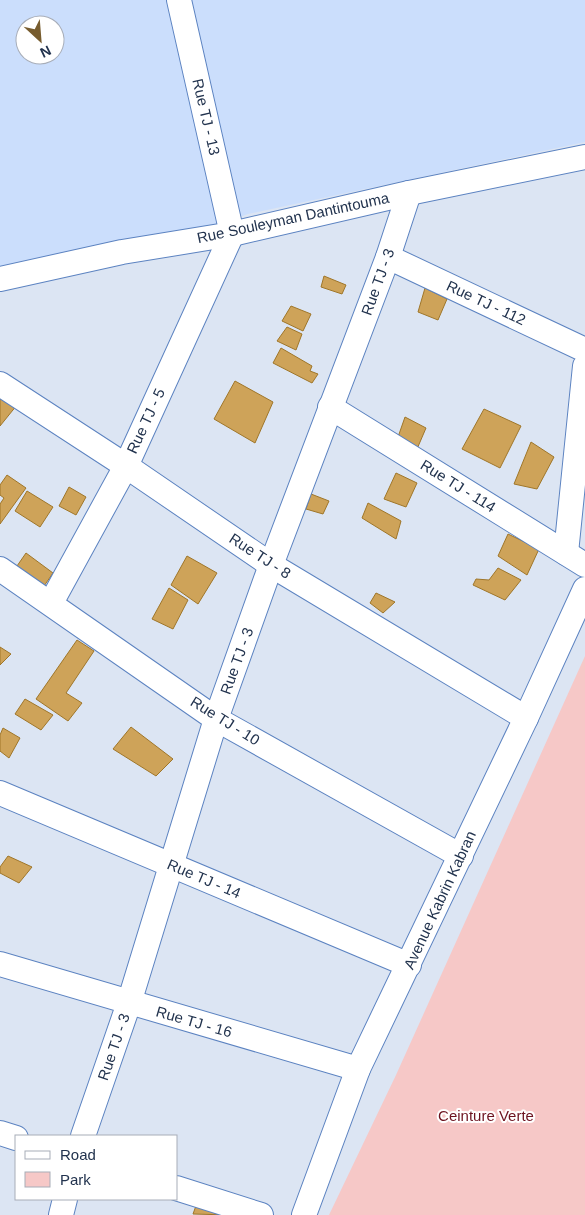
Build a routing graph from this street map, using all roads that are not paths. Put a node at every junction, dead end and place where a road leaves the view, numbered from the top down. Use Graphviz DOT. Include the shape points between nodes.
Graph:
graph roads {
  1 [pos="179,0"];
  2 [pos="585,156"];
  3 [pos="409,193"];
  4 [pos="232,234"];
  5 [pos="388,257"];
  6 [pos="0,279"];
  7 [pos="585,350"];
  8 [pos="585,366"];
  9 [pos="0,384"];
  10 [pos="330,407"];
  11 [pos="126,466"];
  12 [pos="576,559"];
  13 [pos="271,565"];
  14 [pos="0,570"];
  15 [pos="585,589"];
  16 [pos="51,603"];
  17 [pos="526,718"];
  18 [pos="216,719"];
  19 [pos="0,793"];
  20 [pos="461,856"];
  21 [pos="171,865"];
  22 [pos="0,964"];
  23 [pos="409,965"];
  24 [pos="129,1003"];
  25 [pos="358,1069"];
  26 [pos="0,1133"];
  27 [pos="83,1135"];
  28 [pos="15,1138"];
  29 [pos="178,1189"];
  30 [pos="65,1200"];
  31 [pos="61,1215"];
  32 [pos="261,1215"];
  33 [pos="304,1215"];
  1 -- 4 [label="street, Rue TJ - 13"];
  2 -- 3 [label="street, Rue Souleyman Dantintouma"];
  3 -- 4 [label="street, Rue Souleyman Dantintouma"];
  3 -- 5 [label="street, Rue TJ - 3"];
  4 -- 6 [label="street, Rue Souleyman Dantintouma" via="122,252"];
  4 -- 11 [label="street, Rue TJ - 5"];
  5 -- 7 [label="street, Rue TJ - 112"];
  5 -- 10 [label="street, Rue TJ - 3"];
  8 -- 12 [label="street"];
  9 -- 11 [label="street, Rue TJ - 8"];
  10 -- 12 [label="street, Rue TJ - 114"];
  10 -- 13 [label="street, Rue TJ - 3"];
  11 -- 13 [label="street, Rue TJ - 8"];
  11 -- 16 [label="street, Rue TJ - 5"];
  13 -- 17 [label="street, Rue TJ - 8"];
  13 -- 18 [label="street, Rue TJ - 3"];
  14 -- 16 [label="street, Rue TJ - 10"];
  15 -- 17 [label="street, Avenue Kabrin Kabran"];
  16 -- 18 [label="street, Rue TJ - 10"];
  17 -- 20 [label="street, Avenue Kabrin Kabran"];
  18 -- 20 [label="street, Rue TJ - 10"];
  18 -- 21 [label="street, Rue TJ - 3"];
  19 -- 21 [label="street, Rue TJ - 14"];
  20 -- 23 [label="street, Avenue Kabrin Kabran"];
  21 -- 23 [label="street, Rue TJ - 14"];
  21 -- 24 [label="street, Rue TJ - 3"];
  22 -- 24 [label="street, Rue TJ - 16"];
  23 -- 25 [label="street, Avenue Kabrin Kabran"];
  24 -- 25 [label="street, Rue TJ - 16"];
  24 -- 27 [label="street, Rue TJ - 3"];
  25 -- 33 [label="street, Avenue Kabrin Kabran"];
  26 -- 28 [label="street"];
  29 -- 32 [label="street"];
  30 -- 31 [label="street"];
}
